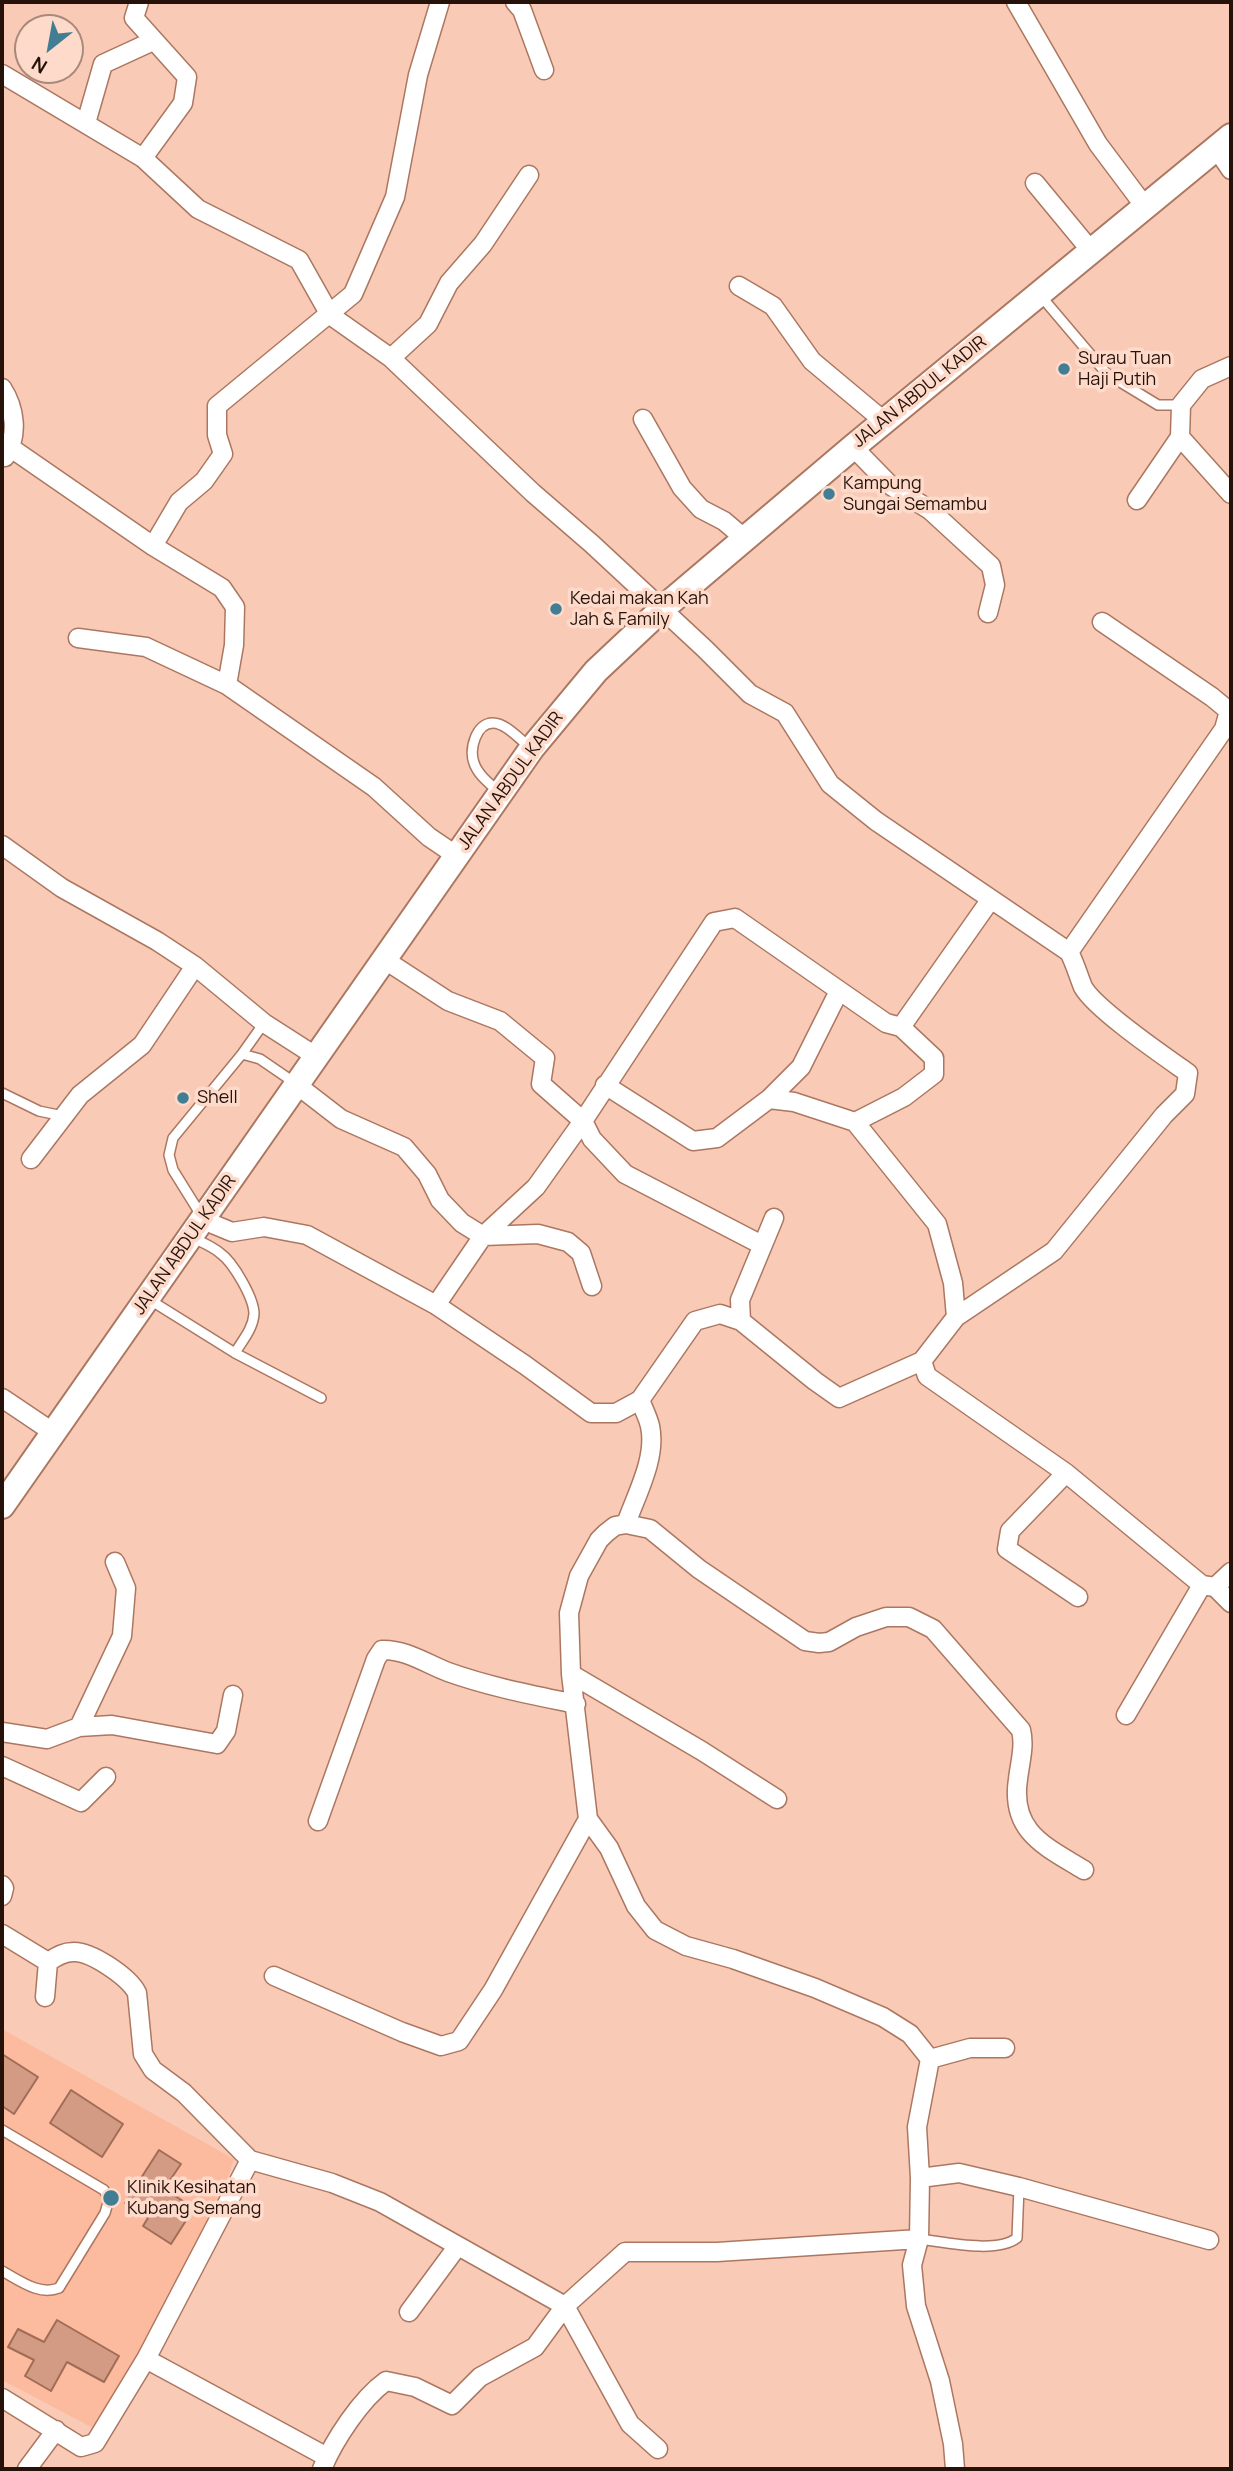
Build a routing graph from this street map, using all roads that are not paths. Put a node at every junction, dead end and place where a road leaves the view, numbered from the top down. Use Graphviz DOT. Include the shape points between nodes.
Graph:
graph roads {
  1 [pos="139,2"];
  2 [pos="440,2"];
  3 [pos="515,2"];
  4 [pos="1016,2"];
  5 [pos="153,41"];
  6 [pos="544,70"];
  7 [pos="2,74"];
  8 [pos="86,123"];
  9 [pos="1224,142"];
  10 [pos="143,158"];
  11 [pos="1231,170"];
  12 [pos="529,175"];
  13 [pos="1035,183"];
  14 [pos="1146,208"];
  15 [pos="1092,252"];
  16 [pos="739,286"];
  17 [pos="1040,295"];
  18 [pos="330,315"];
  19 [pos="390,358"];
  20 [pos="1231,366"];
  21 [pos="2,388"];
  22 [pos="1181,405"];
  23 [pos="643,419"];
  24 [pos="885,422"];
  25 [pos="1180,437"];
  26 [pos="853,447"];
  27 [pos="5,454"];
  28 [pos="1231,494"];
  29 [pos="1137,500"];
  30 [pos="744,538"];
  31 [pos="153,546"];
  32 [pos="662,609"];
  33 [pos="988,613"];
  34 [pos="1102,622"];
  35 [pos="78,638"];
  36 [pos="227,685"];
  37 [pos="532,748"];
  38 [pos="500,793"];
  39 [pos="2,845"];
  40 [pos="457,856"];
  41 [pos="991,899"];
  42 [pos="1069,952"];
  43 [pos="385,960"];
  44 [pos="195,965"];
  45 [pos="839,991"];
  46 [pos="264,1023"];
  47 [pos="901,1027"];
  48 [pos="242,1054"];
  49 [pos="317,1056"];
  50 [pos="297,1085"];
  51 [pos="605,1085"];
  52 [pos="2,1093"];
  53 [pos="769,1100"];
  54 [pos="63,1116"];
  55 [pos="583,1121"];
  56 [pos="855,1122"];
  57 [pos="30,1159"];
  58 [pos="774,1218"];
  59 [pos="197,1228"];
  60 [pos="483,1236"];
  61 [pos="762,1245"];
  62 [pos="592,1286"];
  63 [pos="148,1298"];
  64 [pos="436,1305"];
  65 [pos="956,1317"];
  66 [pos="741,1321"];
  67 [pos="235,1353"];
  68 [pos="922,1360"];
  69 [pos="2,1398"];
  70 [pos="321,1398"];
  71 [pos="640,1400"];
  72 [pos="54,1433"];
  73 [pos="1066,1473"];
  74 [pos="2,1506"];
  75 [pos="626,1524"];
  76 [pos="115,1562"];
  77 [pos="1231,1572"];
  78 [pos="1209,1586"];
  79 [pos="1078,1597"];
  80 [pos="1231,1602"];
  81 [pos="572,1674"];
  82 [pos="233,1695"];
  83 [pos="576,1704"];
  84 [pos="1126,1715"];
  85 [pos="79,1727"];
  86 [pos="2,1732"];
  87 [pos="2,1766"];
  88 [pos="106,1777"];
  89 [pos="777,1799"];
  90 [pos="588,1819"];
  91 [pos="318,1821"];
  92 [pos="1084,1870"];
  93 [pos="2,1885"];
  94 [pos="2,1896"];
  95 [pos="2,1934"];
  96 [pos="48,1962"];
  97 [pos="274,1976"];
  98 [pos="45,1997"];
  99 [pos="1005,2048"];
  100 [pos="930,2059"];
  101 [pos="2,2130"];
  102 [pos="250,2160"];
  103 [pos="920,2178"];
  104 [pos="1018,2187"];
  105 [pos="919,2239"];
  106 [pos="1209,2240"];
  107 [pos="457,2248"];
  108 [pos="2,2271"];
  109 [pos="565,2306"];
  110 [pos="409,2312"];
  111 [pos="146,2359"];
  112 [pos="2,2398"];
  113 [pos="56,2430"];
  114 [pos="658,2449"];
  115 [pos="324,2463"];
  116 [pos="26,2469"];
  117 [pos="954,2469"];
  1 -- 5 [label="street" via="134,18"];
  2 -- 18 [label="street" via="418,75 395,197 353,294"];
  3 -- 6 [label="street"];
  4 -- 14 [label="street" via="1098,144"];
  5 -- 8 [label="street" via="103,64"];
  5 -- 10 [label="street" via="187,77 183,103"];
  7 -- 8 [label="street"];
  8 -- 10 [label="street"];
  9 -- 11 [label="street"];
  9 -- 14 [label="main road, JALAN ABDUL KADIR"];
  10 -- 18 [label="street" via="198,209 299,260"];
  12 -- 19 [label="street" via="483,243 449,282 428,324"];
  13 -- 15 [label="street"];
  14 -- 15 [label="main road, JALAN ABDUL KADIR"];
  15 -- 17 [label="main road, JALAN ABDUL KADIR"];
  16 -- 24 [label="street" via="773,306 812,361"];
  17 -- 22 [label="lane" via="1107,374 1158,405"];
  17 -- 24 [label="main road, JALAN ABDUL KADIR"];
  18 -- 19 [label="street"];
  18 -- 31 [label="street" via="217,406 217,435 223,454 204,481 179,502"];
  19 -- 32 [label="street"];
  20 -- 22 [label="street" via="1202,379"];
  21 -- 27 [label="street" via="15,420"];
  22 -- 25 [label="street"];
  23 -- 30 [label="street" via="682,488 701,509"];
  24 -- 26 [label="main road, JALAN ABDUL KADIR"];
  25 -- 28 [label="street"];
  25 -- 29 [label="street"];
  26 -- 30 [label="main road, JALAN ABDUL KADIR"];
  26 -- 33 [label="street" via="890,485 930,510 991,566 995,585"];
  27 -- 31 [label="street"];
  30 -- 32 [label="main road, JALAN ABDUL KADIR"];
  31 -- 36 [label="street" via="222,588 235,607"];
  32 -- 37 [label="main road, JALAN ABDUL KADIR" via="596,671"];
  32 -- 41 [label="street" via="750,694 785,713 830,784"];
  34 -- 42 [label="street" via="1228,711 1224,729"];
  35 -- 36 [label="street" via="146,647"];
  36 -- 40 [label="street" via="374,787"];
  37 -- 38 [label="main road, JALAN ABDUL KADIR"];
  37 -- 38 [label="lane" via="493,723 476,736 474,762"];
  38 -- 40 [label="main road, JALAN ABDUL KADIR"];
  39 -- 44 [label="street" via="62,888"];
  40 -- 43 [label="main road, JALAN ABDUL KADIR"];
  41 -- 42 [label="street"];
  41 -- 47 [label="street"];
  42 -- 65 [label="street" via="1084,988 1107,1012 1188,1073 1185,1094 1054,1251"];
  43 -- 49 [label="main road, JALAN ABDUL KADIR"];
  43 -- 55 [label="street" via="449,1001 500,1021 545,1058 541,1084"];
  44 -- 46 [label="street"];
  44 -- 54 [label="street" via="142,1045 80,1095"];
  45 -- 47 [label="street" via="886,1023"];
  45 -- 51 [label="street" via="735,918 714,922"];
  45 -- 53 [label="street" via="801,1067"];
  46 -- 48 [label="lane"];
  46 -- 49 [label="street"];
  47 -- 56 [label="street" via="934,1058 934,1074 904,1097"];
  48 -- 50 [label="lane" via="260,1059"];
  48 -- 59 [label="lane" via="173,1138 169,1155 173,1170"];
  49 -- 50 [label="main road, JALAN ABDUL KADIR"];
  50 -- 59 [label="main road, JALAN ABDUL KADIR"];
  50 -- 60 [label="street" via="341,1119 404,1147 427,1174 440,1200 462,1223"];
  51 -- 53 [label="street" via="693,1141 716,1138"];
  51 -- 55 [label="street"];
  52 -- 54 [label="lane" via="39,1111"];
  53 -- 56 [label="street" via="794,1102"];
  54 -- 57 [label="street"];
  55 -- 60 [label="street" via="536,1187"];
  55 -- 61 [label="street" via="592,1139 625,1174"];
  56 -- 65 [label="street" via="937,1224 953,1283"];
  58 -- 61 [label="street"];
  59 -- 63 [label="main road, JALAN ABDUL KADIR"];
  59 -- 64 [label="street" via="232,1231 264,1227 307,1235"];
  59 -- 67 [label="lane" via="243,1283 252,1304 250,1329"];
  60 -- 62 [label="street" via="538,1234 568,1242 581,1253"];
  60 -- 64 [label="street"];
  61 -- 66 [label="street" via="740,1300"];
  63 -- 67 [label="lane"];
  63 -- 72 [label="main road, JALAN ABDUL KADIR"];
  64 -- 71 [label="street" via="590,1413 616,1413"];
  65 -- 68 [label="street"];
  66 -- 68 [label="street" via="839,1398"];
  66 -- 71 [label="street" via="720,1314 695,1321"];
  67 -- 70 [label="lane"];
  68 -- 73 [label="street" via="927,1376"];
  69 -- 72 [label="street"];
  71 -- 75 [label="street" via="650,1428 650,1449"];
  72 -- 74 [label="main road, JALAN ABDUL KADIR"];
  73 -- 78 [label="street"];
  73 -- 79 [label="street" via="1010,1531 1007,1549"];
  75 -- 81 [label="street" via="615,1526 599,1540 579,1576 569,1613"];
  75 -- 92 [label="street" via="650,1529 699,1569 805,1641 830,1642 886,1616 909,1617 933,1629 1021,1730 1017,1791 1023,1824 1031,1835"];
  76 -- 85 [label="street" via="126,1588 122,1636"];
  77 -- 78 [label="street"];
  78 -- 80 [label="street"];
  78 -- 84 [label="street"];
  81 -- 83 [label="street"];
  81 -- 89 [label="street"];
  82 -- 85 [label="street" via="226,1731 217,1744 112,1725"];
  83 -- 90 [label="street"];
  83 -- 91 [label="street" via="510,1691 394,1649 382,1650"];
  85 -- 86 [label="street" via="47,1739"];
  87 -- 88 [label="street" via="81,1802"];
  90 -- 97 [label="street" via="493,1990 459,2041 441,2046"];
  90 -- 100 [label="street" via="609,1848 636,1906 655,1930 686,1946 815,1988 883,2017 911,2034"];
  93 -- 94 [label="street"];
  95 -- 96 [label="street"];
  96 -- 98 [label="street"];
  96 -- 102 [label="street" via="62,1953 83,1953 125,1977 137,1993 147,2063 184,2093"];
  99 -- 100 [label="street" via="970,2048"];
  100 -- 103 [label="street" via="917,2127"];
  101 -- 108 [label="lane" via="104,2190 109,2199 59,2288 39,2290"];
  102 -- 107 [label="street" via="380,2202"];
  102 -- 111 [label="street"];
  103 -- 104 [label="street" via="959,2173"];
  103 -- 105 [label="street"];
  104 -- 105 [label="lane" via="1017,2238 1009,2244"];
  104 -- 106 [label="street"];
  105 -- 109 [label="street" via="717,2252 625,2252"];
  105 -- 117 [label="street" via="912,2264 916,2306 940,2381"];
  107 -- 109 [label="street"];
  107 -- 110 [label="street"];
  109 -- 114 [label="street" via="630,2424"];
  109 -- 115 [label="street" via="535,2347 480,2377 452,2405 415,2387 386,2381 370,2392"];
  111 -- 113 [label="street" via="95,2443 81,2447"];
  111 -- 115 [label="street"];
  112 -- 113 [label="street"];
  113 -- 116 [label="street"];
}
